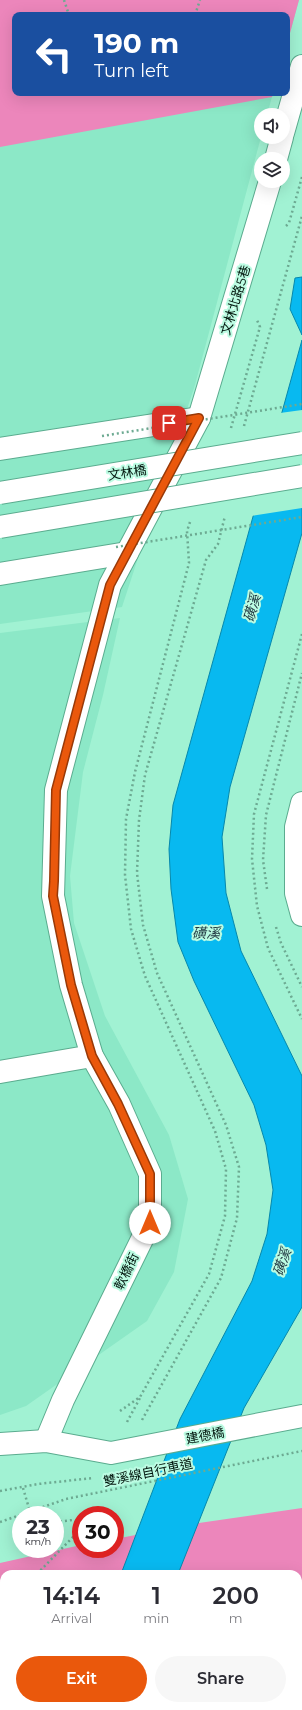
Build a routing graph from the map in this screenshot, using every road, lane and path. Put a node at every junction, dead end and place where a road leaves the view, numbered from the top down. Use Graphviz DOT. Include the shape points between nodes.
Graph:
graph roads {
  1 [pos="64,0"];
  2 [pos="200,0"];
  3 [pos="67,12"];
  4 [pos="196,12"];
  5 [pos="302,66"];
  6 [pos="290,108"];
  7 [pos="302,178"];
  8 [pos="268,188"];
  9 [pos="302,216"];
  10 [pos="283,228"];
  11 [pos="256,314"];
  12 [pos="302,404"];
  13 [pos="199,418"];
  14 [pos="231,429"];
  15 [pos="242,433"];
  16 [pos="102,436"];
  17 [pos="302,443"];
  18 [pos="0,449"];
  19 [pos="302,476"];
  20 [pos="0,493"];
  21 [pos="226,510"];
  22 [pos="302,517"];
  23 [pos="190,519"];
  24 [pos="0,526"];
  25 [pos="122,550"];
  26 [pos="0,574"];
  27 [pos="302,803"];
  28 [pos="302,915"];
  29 [pos="92,1056"];
  30 [pos="0,1072"];
  31 [pos="140,1397"];
  32 [pos="149,1406"];
  33 [pos="120,1410"];
  34 [pos="300,1416"];
  35 [pos="127,1422"];
  36 [pos="46,1440"];
  37 [pos="0,1444"];
  38 [pos="302,1451"];
  39 [pos="98,1478"];
  40 [pos="23,1488"];
  41 [pos="0,1490"];
  42 [pos="28,1506"];
  43 [pos="44,1506"];
  44 [pos="12,1517"];
  45 [pos="0,1522"];
  46 [pos="72,1538"];
  47 [pos="41,1570"];
  1 -- 3 [label="path"];
  2 -- 4 [label="path"];
  5 -- 6 [label="street"];
  7 -- 10 [label="path" via="289,223"];
  8 -- 13 [label="street, 文林北路5巷"];
  9 -- 15 [label="path"];
  11 -- 14 [label="path" via="260,327"];
  12 -- 16 [label="path, bridge"];
  13 -- 18 [label="street"];
  13 -- 25 [label="street, 軟橋街"];
  17 -- 20 [label="street, 文林橋, bridge"];
  19 -- 24 [label="street, bridge"];
  21 -- 32 [label="path" via="218,544 206,560 145,775 139,820 137,873 143,925 157,973 226,1125 239,1167 237,1218 221,1278"];
  22 -- 25 [label="path, bridge"];
  23 -- 31 [label="path" via="187,531 189,563 135,772 126,819 125,875 131,929 145,976 215,1131 226,1169 225,1216 209,1274"];
  25 -- 26 [label="street"];
  25 -- 29 [label="street, 軟橋街" via="110,585 56,790 53,896 71,985"];
  27 -- 28 [label="street" via="296,827 296,893"];
  29 -- 30 [label="street"];
  29 -- 36 [label="street, 軟橋街" via="118,1104 150,1174 150,1223"];
  31 -- 33 [label="path"];
  31 -- 35 [label="path"];
  34 -- 36 [label="street, 建德橋" via="111,1453"];
  36 -- 37 [label="street"];
  38 -- 43 [label="path, 雙溪線自行車道" via="66,1499"];
  39 -- 40 [label="path"];
  40 -- 41 [label="path"];
  40 -- 42 [label="path"];
  44 -- 45 [label="path, 雙溪線自行車道"];
  46 -- 47 [label="path"];
}
